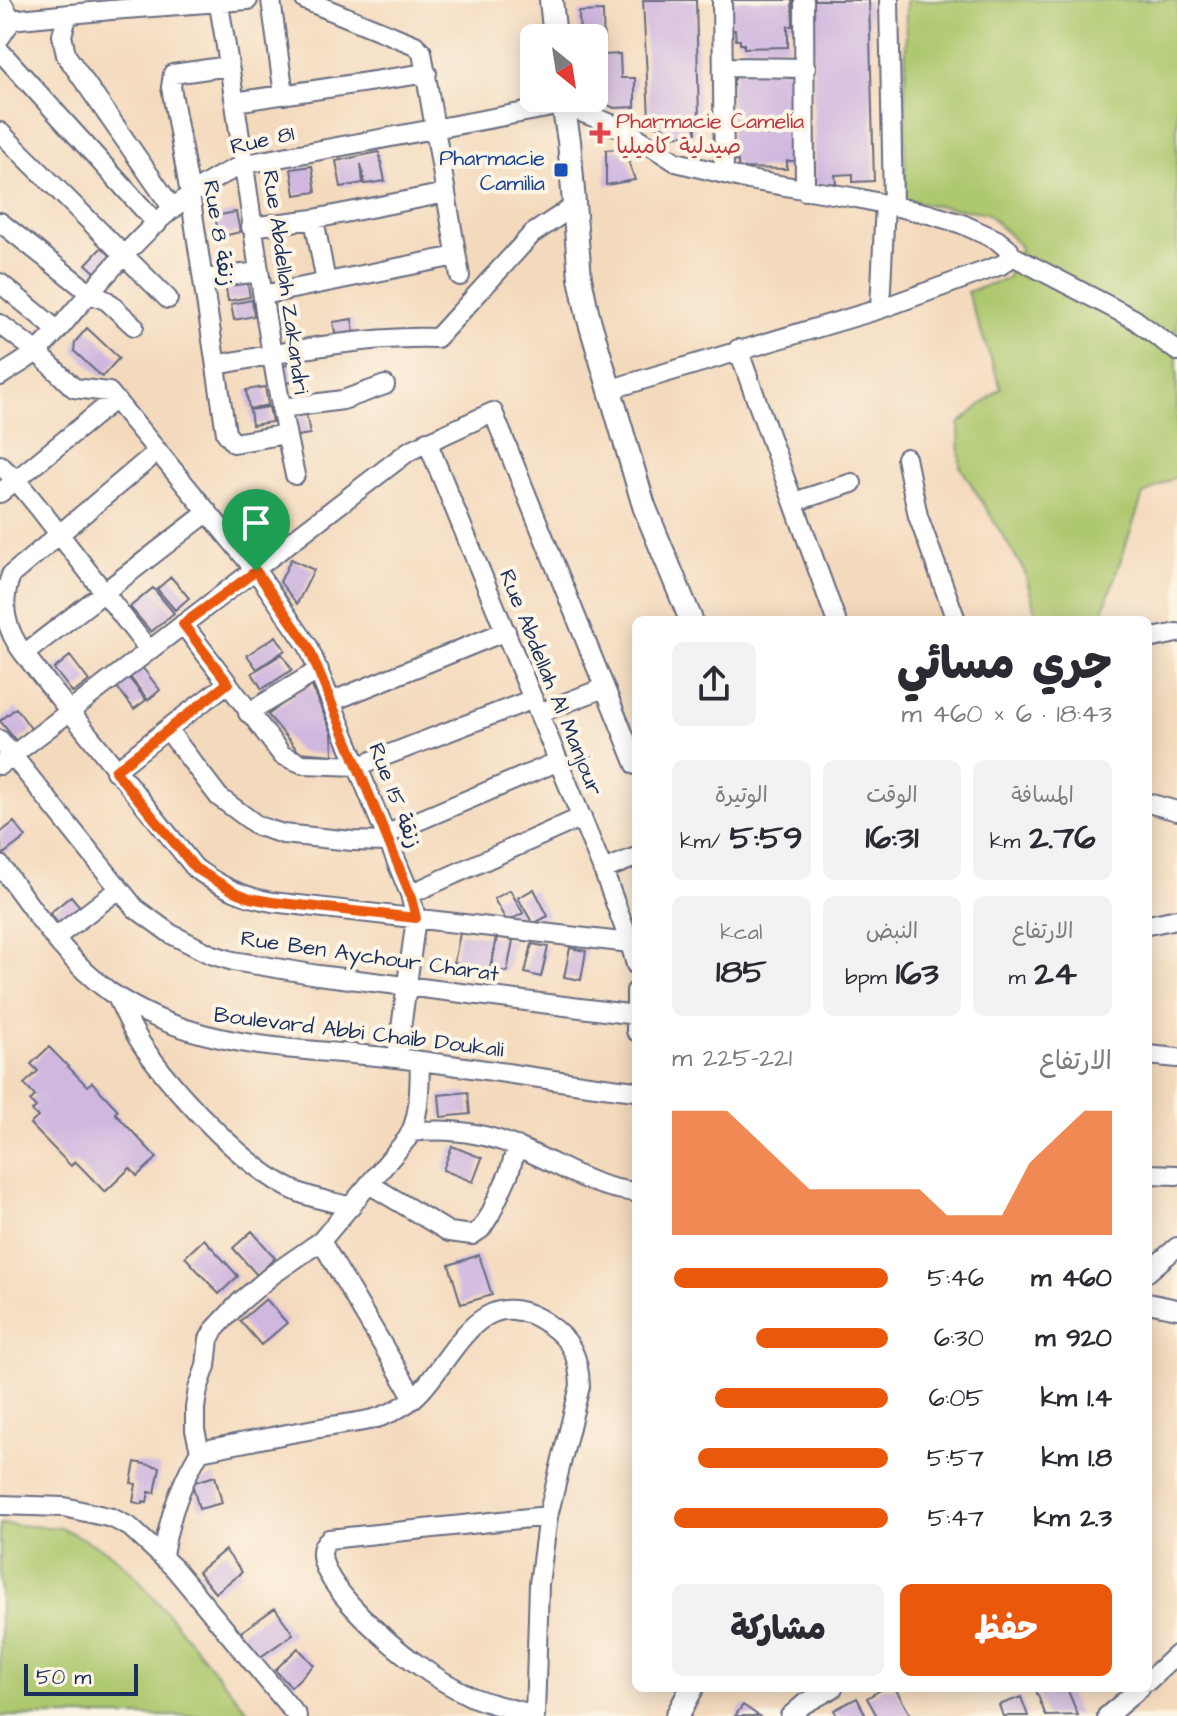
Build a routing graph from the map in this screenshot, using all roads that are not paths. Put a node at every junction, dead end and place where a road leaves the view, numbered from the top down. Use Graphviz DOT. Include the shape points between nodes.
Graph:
graph roads {
  1 [pos="0,0"];
  2 [pos="248,0"];
  3 [pos="271,0"];
  4 [pos="305,0"];
  5 [pos="551,0"];
  6 [pos="722,0"];
  7 [pos="804,0"];
  8 [pos="889,0"];
  9 [pos="219,2"];
  10 [pos="110,5"];
  11 [pos="329,5"];
  12 [pos="68,14"];
  13 [pos="6,20"];
  14 [pos="554,24"];
  15 [pos="0,38"];
  16 [pos="0,51"];
  17 [pos="229,66"];
  18 [pos="724,67"];
  19 [pos="806,68"];
  20 [pos="427,73"];
  21 [pos="284,95"];
  22 [pos="235,102"];
  23 [pos="520,110"];
  24 [pos="563,112"];
  25 [pos="585,112"];
  26 [pos="434,127"];
  27 [pos="0,132"];
  28 [pos="246,164"];
  29 [pos="724,173"];
  30 [pos="805,191"];
  31 [pos="446,193"];
  32 [pos="190,194"];
  33 [pos="889,204"];
  34 [pos="574,206"];
  35 [pos="173,209"];
  36 [pos="314,219"];
  37 [pos="0,222"];
  38 [pos="157,224"];
  39 [pos="251,227"];
  40 [pos="1011,255"];
  41 [pos="123,256"];
  42 [pos="456,256"];
  43 [pos="259,272"];
  44 [pos="460,276"];
  45 [pos="203,279"];
  46 [pos="326,282"];
  47 [pos="0,283"];
  48 [pos="90,293"];
  49 [pos="263,295"];
  50 [pos="168,299"];
  51 [pos="880,309"];
  52 [pos="0,324"];
  53 [pos="134,326"];
  54 [pos="57,330"];
  55 [pos="738,349"];
  56 [pos="1177,351"];
  57 [pos="37,352"];
  58 [pos="273,354"];
  59 [pos="216,365"];
  60 [pos="0,376"];
  61 [pos="385,385"];
  62 [pos="608,390"];
  63 [pos="115,399"];
  64 [pos="281,408"];
  65 [pos="286,434"];
  66 [pos="427,441"];
  67 [pos="158,451"];
  68 [pos="906,458"];
  69 [pos="0,465"];
  70 [pos="295,475"];
  71 [pos="16,480"];
  72 [pos="852,483"];
  73 [pos="0,493"];
  74 [pos="794,502"];
  75 [pos="208,512"];
  76 [pos="59,534"];
  77 [pos="256,571"];
  78 [pos="105,592"];
  79 [pos="689,616"];
  80 [pos="835,616"];
  81 [pos="955,616"];
  82 [pos="183,624"];
  83 [pos="506,631"];
  84 [pos="1177,633"];
  85 [pos="1152,638"];
  86 [pos="148,649"];
  87 [pos="24,654"];
  88 [pos="319,670"];
  89 [pos="228,683"];
  90 [pos="604,688"];
  91 [pos="333,701"];
  92 [pos="536,706"];
  93 [pos="70,711"];
  94 [pos="248,713"];
  95 [pos="167,729"];
  96 [pos="0,740"];
  97 [pos="632,755"];
  98 [pos="6,761"];
  99 [pos="559,761"];
  100 [pos="359,766"];
  101 [pos="115,771"];
  102 [pos="1152,804"];
  103 [pos="1177,811"];
  104 [pos="582,817"];
  105 [pos="386,838"];
  106 [pos="632,859"];
  107 [pos="0,865"];
  108 [pos="603,870"];
  109 [pos="119,889"];
  110 [pos="410,894"];
  111 [pos="416,918"];
  112 [pos="1177,919"];
  113 [pos="1152,924"];
  114 [pos="55,938"];
  115 [pos="630,943"];
  116 [pos="632,950"];
  117 [pos="407,987"];
  118 [pos="117,997"];
  119 [pos="632,1015"];
  120 [pos="1152,1055"];
  121 [pos="397,1058"];
  122 [pos="1177,1058"];
  123 [pos="420,1062"];
  124 [pos="632,1090"];
  125 [pos="411,1132"];
  126 [pos="517,1146"];
  127 [pos="1152,1174"];
  128 [pos="1177,1175"];
  129 [pos="369,1184"];
  130 [pos="632,1191"];
  131 [pos="351,1207"];
  132 [pos="321,1241"];
  133 [pos="1177,1247"];
  134 [pos="1152,1269"];
  135 [pos="1152,1304"];
  136 [pos="1177,1309"];
  137 [pos="414,1398"];
  138 [pos="200,1451"];
  139 [pos="0,1505"];
  140 [pos="548,1516"];
  141 [pos="163,1555"];
  142 [pos="1177,1654"];
  143 [pos="1152,1677"];
  144 [pos="690,1692"];
  145 [pos="826,1692"];
  146 [pos="1135,1692"];
  147 [pos="535,1715"];
  148 [pos="297,1716"];
  149 [pos="677,1716"];
  150 [pos="790,1716"];
  151 [pos="1107,1716"];
  1 -- 13 [label="street"];
  2 -- 9 [label="street"];
  3 -- 21 [label="street"];
  4 -- 11 [label="street"];
  5 -- 14 [label="main road"];
  6 -- 18 [label="street"];
  7 -- 19 [label="street"];
  8 -- 33 [label="street"];
  9 -- 10 [label="street"];
  9 -- 17 [label="street, Rue Abdellah Zakandri"];
  10 -- 12 [label="street"];
  11 -- 20 [label="street" via="415,45"];
  12 -- 13 [label="street"];
  12 -- 35 [label="street" via="62,35 66,55"];
  13 -- 15 [label="street"];
  16 -- 38 [label="street"];
  17 -- 22 [label="street, Rue Abdellah Zakandri"];
  17 -- 32 [label="street, Rue 8 زنقة" via="173,74 170,80"];
  18 -- 19 [label="street"];
  18 -- 29 [label="street"];
  19 -- 30 [label="street"];
  20 -- 21 [label="street"];
  20 -- 26 [label="street"];
  21 -- 22 [label="street"];
  22 -- 28 [label="street, Rue Abdellah Zakandri"];
  23 -- 26 [label="street, Rue 81"];
  24 -- 34 [label="main road"];
  25 -- 29 [label="street" via="676,162"];
  26 -- 28 [label="street, Rue 81"];
  26 -- 31 [label="street"];
  27 -- 41 [label="street"];
  28 -- 32 [label="street, Rue 81"];
  28 -- 39 [label="street, Rue Abdellah Zakandri"];
  29 -- 30 [label="street"];
  30 -- 33 [label="street"];
  31 -- 36 [label="street"];
  31 -- 42 [label="street"];
  32 -- 35 [label="street, Rue 81"];
  32 -- 45 [label="street, Rue 8 زنقة"];
  33 -- 40 [label="street" via="962,224 1005,244"];
  33 -- 51 [label="street"];
  34 -- 58 [label="street" via="532,234 437,338"];
  34 -- 62 [label="main road" via="580,278"];
  35 -- 38 [label="street, Rue 81"];
  36 -- 39 [label="street"];
  36 -- 46 [label="street"];
  37 -- 48 [label="street"];
  38 -- 41 [label="street, Rue 81"];
  39 -- 43 [label="street, Rue Abdellah Zakandri"];
  40 -- 51 [label="street" via="1001,265"];
  40 -- 56 [label="street" via="1134,319"];
  41 -- 48 [label="street, Rue 81"];
  41 -- 50 [label="street"];
  42 -- 44 [label="street"];
  42 -- 46 [label="street"];
  43 -- 45 [label="street"];
  43 -- 49 [label="street, Rue Abdellah Zakandri"];
  45 -- 59 [label="street, Rue 8 زنقة"];
  46 -- 49 [label="street"];
  47 -- 54 [label="street"];
  48 -- 53 [label="street"];
  48 -- 54 [label="street, Rue 81"];
  49 -- 58 [label="street, Rue Abdellah Zakandri"];
  51 -- 55 [label="street"];
  52 -- 57 [label="street"];
  54 -- 57 [label="street, Rue 81"];
  55 -- 62 [label="street"];
  55 -- 74 [label="street"];
  57 -- 60 [label="street, Rue 81"];
  57 -- 63 [label="street" via="74,388 106,390"];
  58 -- 59 [label="street"];
  58 -- 64 [label="street, Rue Abdellah Zakandri"];
  59 -- 65 [label="street, Rue 8 زنقة" via="226,433 234,443"];
  61 -- 64 [label="street" via="343,400"];
  62 -- 79 [label="main road" via="644,506"];
  63 -- 67 [label="street, Rue 15 زنقة"];
  63 -- 71 [label="street"];
  64 -- 65 [label="street, Rue Abdellah Zakandri"];
  65 -- 70 [label="street, Rue Abdellah Zakandri"];
  66 -- 77 [label="street" via="365,483"];
  66 -- 83 [label="street, Rue Abdellah Al Manjour"];
  66 -- 90 [label="street" via="493,412"];
  67 -- 75 [label="street, Rue 15 زنقة"];
  67 -- 76 [label="street"];
  68 -- 81 [label="street" via="918,516"];
  69 -- 71 [label="street"];
  71 -- 73 [label="street"];
  71 -- 76 [label="street"];
  72 -- 74 [label="street"];
  74 -- 80 [label="street"];
  75 -- 77 [label="street, Rue 15 زنقة"];
  75 -- 78 [label="street"];
  76 -- 78 [label="street"];
  76 -- 87 [label="street" via="4,586 2,623"];
  77 -- 82 [label="street"];
  77 -- 88 [label="street, Rue 15 زنقة"];
  78 -- 86 [label="street"];
  78 -- 87 [label="street"];
  82 -- 86 [label="street"];
  82 -- 89 [label="street"];
  83 -- 91 [label="street"];
  83 -- 92 [label="street, Rue Abdellah Al Manjour"];
  84 -- 85 [label="street"];
  86 -- 93 [label="street"];
  87 -- 93 [label="street"];
  88 -- 91 [label="street, Rue 15 زنقة"];
  88 -- 94 [label="street"];
  89 -- 94 [label="street"];
  89 -- 95 [label="street"];
  90 -- 92 [label="street"];
  90 -- 97 [label="street"];
  91 -- 100 [label="street, Rue 15 زنقة"];
  92 -- 99 [label="street, Rue Abdellah Al Manjour"];
  92 -- 100 [label="street"];
  93 -- 98 [label="street"];
  93 -- 101 [label="street"];
  94 -- 100 [label="street" via="288,760"];
  95 -- 101 [label="street"];
  95 -- 105 [label="street" via="219,797 258,826 283,834"];
  96 -- 98 [label="street, Rue Ben Aychour Charat"];
  98 -- 109 [label="street, Rue Ben Aychour Charat"];
  99 -- 104 [label="street, Rue Abdellah Al Manjour"];
  99 -- 105 [label="street"];
  100 -- 105 [label="street, Rue 15 زنقة"];
  101 -- 111 [label="street" via="195,868 233,891 272,902"];
  102 -- 103 [label="street"];
  104 -- 108 [label="street, Rue Abdellah Al Manjour"];
  104 -- 110 [label="street"];
  105 -- 110 [label="street, Rue 15 زنقة"];
  106 -- 108 [label="street"];
  107 -- 114 [label="street, Boulevard Abbi Chaib Doukali"];
  108 -- 115 [label="street, Rue Abdellah Al Manjour"];
  109 -- 114 [label="street"];
  109 -- 117 [label="street, Rue Ben Aychour Charat" via="171,934 223,959"];
  110 -- 111 [label="street, Rue 15 زنقة"];
  111 -- 115 [label="street"];
  111 -- 117 [label="street, Rue 15 زنقة"];
  112 -- 113 [label="street"];
  114 -- 118 [label="street, Boulevard Abbi Chaib Doukali"];
  115 -- 116 [label="street, Rue Abdellah Al Manjour"];
  117 -- 119 [label="street, Rue Ben Aychour Charat"];
  117 -- 121 [label="street, Rue 15 زنقة"];
  118 -- 121 [label="street, Boulevard Abbi Chaib Doukali" via="215,1039"];
  118 -- 131 [label="street" via="150,1056 237,1149 297,1192"];
  120 -- 122 [label="street"];
  121 -- 123 [label="street, Boulevard Abbi Chaib Doukali"];
  123 -- 124 [label="street, Boulevard Abbi Chaib Doukali"];
  123 -- 125 [label="street"];
  125 -- 126 [label="street" via="456,1131"];
  125 -- 129 [label="street"];
  126 -- 129 [label="street" via="490,1215 469,1236 449,1232"];
  126 -- 130 [label="street" via="576,1177"];
  127 -- 128 [label="street"];
  129 -- 131 [label="street"];
  131 -- 132 [label="street"];
  132 -- 137 [label="street"];
  132 -- 138 [label="street" via="272,1275 214,1330 195,1408"];
  133 -- 134 [label="street"];
  135 -- 136 [label="street"];
  137 -- 138 [label="street" via="380,1417"];
  137 -- 140 [label="street" via="464,1333 496,1312 525,1314 561,1333 573,1348 580,1386"];
  138 -- 141 [label="street" via="176,1500"];
  139 -- 141 [label="street" via="64,1507 112,1518"];
  140 -- 147 [label="street" via="536,1625"];
  140 -- 147 [label="street" via="329,1539 321,1550 325,1568 353,1608 416,1664 473,1697"];
  141 -- 148 [label="street"];
  142 -- 143 [label="street"];
  144 -- 149 [label="main road"];
  145 -- 150 [label="street"];
  146 -- 151 [label="street"];
}
